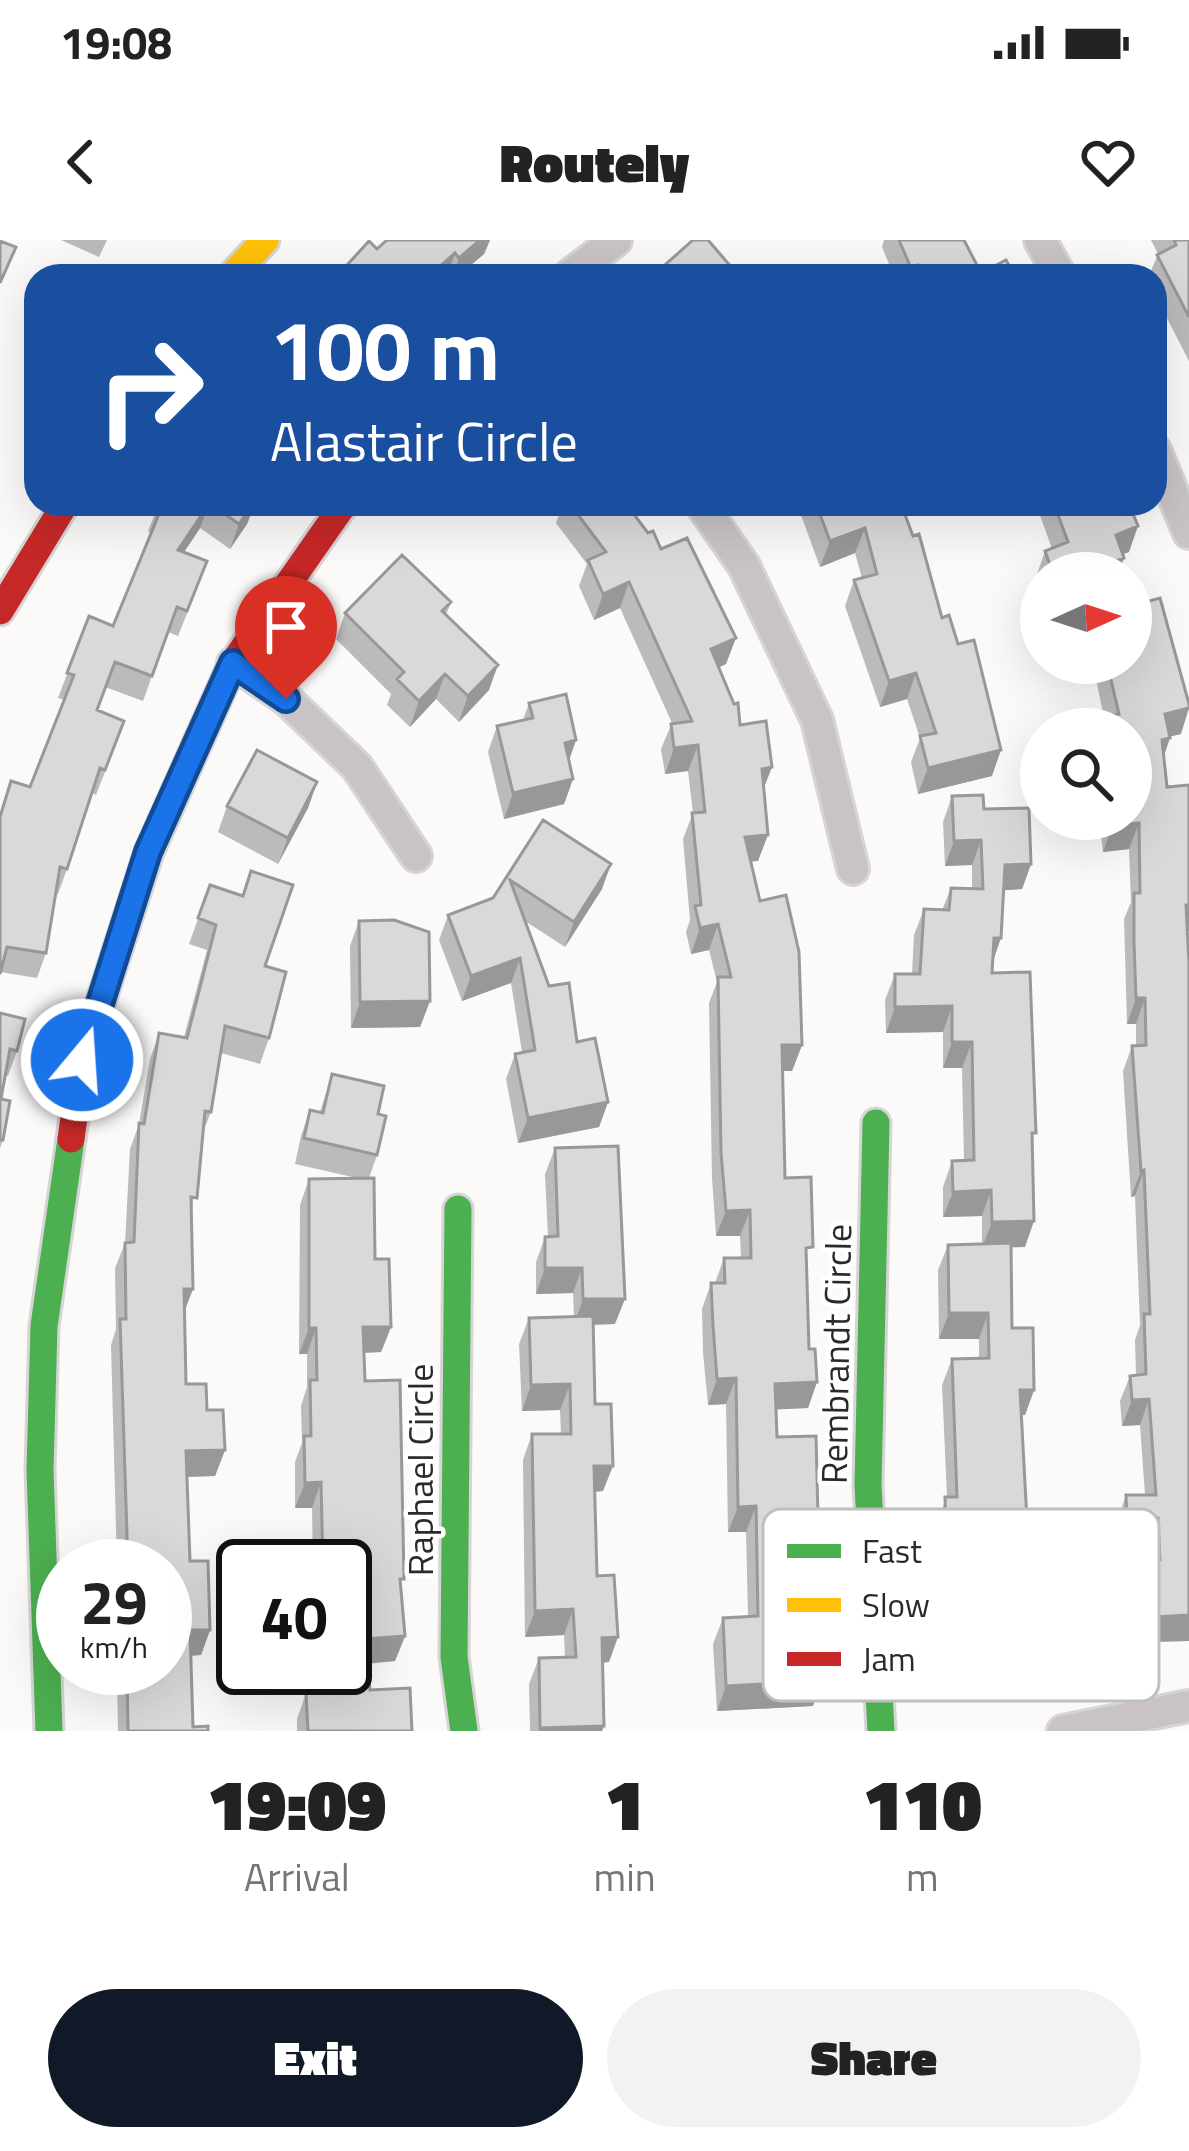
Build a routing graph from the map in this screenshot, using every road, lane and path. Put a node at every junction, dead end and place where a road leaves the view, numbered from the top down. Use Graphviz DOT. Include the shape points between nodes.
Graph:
graph roads {
  1 [pos="265,240"];
  2 [pos="616,240"];
  3 [pos="243,264"];
  4 [pos="585,264"];
  5 [pos="1167,479"];
  6 [pos="58,516"];
  7 [pos="336,516"];
  8 [pos="709,516"];
  9 [pos="1189,533"];
  10 [pos="0,611"];
  11 [pos="233,663"];
  12 [pos="416,856"];
  13 [pos="853,869"];
  14 [pos="876,1123"];
  15 [pos="458,1209"];
  16 [pos="869,1509"];
  17 [pos="879,1701"];
  18 [pos="1189,1706"];
  19 [pos="49,1731"];
  20 [pos="464,1731"];
  21 [pos="881,1731"];
  22 [pos="1063,1731"];
  1 -- 3 [label="street"];
  2 -- 4 [label="street"];
  5 -- 9 [label="street"];
  6 -- 10 [label="street"];
  7 -- 11 [label="street"];
  8 -- 13 [label="street" via="744,566 817,719"];
  11 -- 12 [label="street" via="286,699 357,767"];
  11 -- 19 [label="street" via="148,852 82,1060 44,1325"];
  14 -- 16 [label="street, Rembrandt Circle"];
  15 -- 20 [label="street, Raphael Circle" via="454,1657"];
  17 -- 21 [label="street, Rembrandt Circle"];
  18 -- 22 [label="street"];
}
